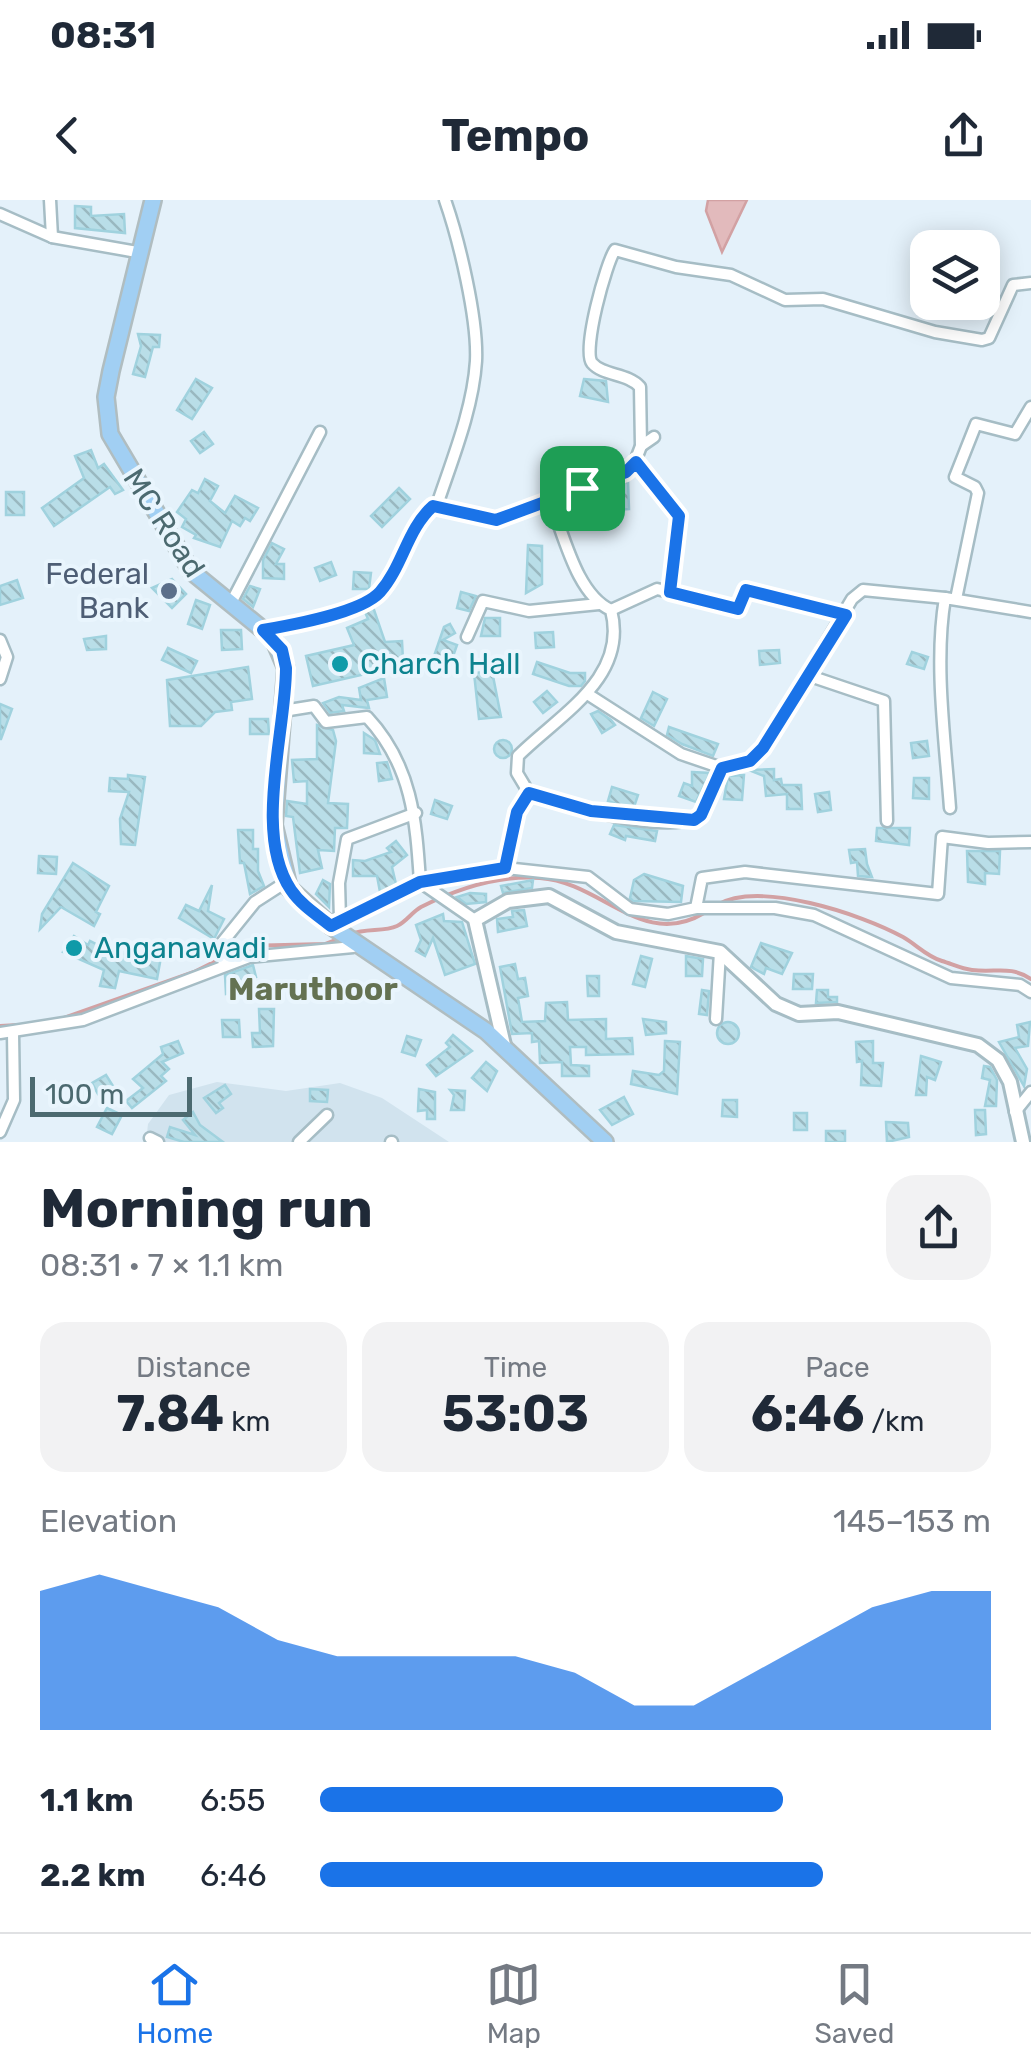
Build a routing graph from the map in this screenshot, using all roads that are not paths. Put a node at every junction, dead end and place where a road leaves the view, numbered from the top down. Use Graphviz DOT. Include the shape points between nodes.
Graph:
graph roads {
  1 [pos="50,200"];
  2 [pos="152,200"];
  3 [pos="444,200"];
  4 [pos="0,214"];
  5 [pos="52,238"];
  6 [pos="137,252"];
  7 [pos="1031,283"];
  8 [pos="1031,407"];
  9 [pos="320,432"];
  10 [pos="654,436"];
  11 [pos="641,446"];
  12 [pos="636,462"];
  13 [pos="550,501"];
  14 [pos="437,505"];
  15 [pos="670,592"];
  16 [pos="950,598"];
  17 [pos="600,604"];
  18 [pos="230,605"];
  19 [pos="612,610"];
  20 [pos="1031,612"];
  21 [pos="846,615"];
  22 [pos="263,630"];
  23 [pos="467,637"];
  24 [pos="0,640"];
  25 [pos="807,675"];
  26 [pos="0,679"];
  27 [pos="589,695"];
  28 [pos="283,710"];
  29 [pos="722,768"];
  30 [pos="529,793"];
  31 [pos="950,808"];
  32 [pos="416,813"];
  33 [pos="887,821"];
  34 [pos="1030,842"];
  35 [pos="505,868"];
  36 [pos="286,882"];
  37 [pos="420,882"];
  38 [pos="696,908"];
  39 [pos="475,920"];
  40 [pos="336,923"];
  41 [pos="358,947"];
  42 [pos="720,952"];
  43 [pos="225,964"];
  44 [pos="1031,992"];
  45 [pos="716,1019"];
  46 [pos="0,1033"];
  47 [pos="13,1033"];
  48 [pos="504,1046"];
  49 [pos="1031,1092"];
  50 [pos="1015,1112"];
  51 [pos="327,1114"];
  52 [pos="0,1132"];
  53 [pos="1018,1138"];
  54 [pos="598,1140"];
  55 [pos="299,1142"];
  1 -- 5 [label="street"];
  2 -- 6 [label="main road, MC Road"];
  3 -- 14 [label="street" via="458,238 476,360"];
  4 -- 5 [label="street"];
  5 -- 6 [label="street"];
  6 -- 18 [label="main road, MC Road" via="106,397 110,434 191,571"];
  7 -- 11 [label="street" via="1013,284 982,340 823,299 785,300 731,275 615,250 590,358 638,384"];
  8 -- 16 [label="street" via="1015,434 976,424 956,470 959,482 978,493"];
  9 -- 18 [label="street"];
  10 -- 11 [label="street"];
  11 -- 12 [label="street"];
  12 -- 13 [label="street"];
  12 -- 15 [label="street" via="679,516"];
  13 -- 14 [label="street" via="496,520"];
  13 -- 17 [label="street"];
  14 -- 22 [label="street" via="422,517 380,593 307,622"];
  15 -- 19 [label="street" via="658,589"];
  15 -- 21 [label="street" via="738,609 746,590"];
  16 -- 20 [label="street"];
  16 -- 21 [label="street" via="863,590"];
  16 -- 31 [label="street" via="936,650 944,674"];
  17 -- 19 [label="street"];
  17 -- 23 [label="street" via="529,610 483,601"];
  18 -- 22 [label="main road, MC Road"];
  19 -- 27 [label="street" via="615,641"];
  21 -- 25 [label="street"];
  22 -- 28 [label="main road, MC Road" via="282,650"];
  24 -- 26 [label="street" via="7,657"];
  25 -- 29 [label="street" via="763,748 750,761"];
  25 -- 33 [label="street" via="884,701"];
  27 -- 29 [label="street" via="681,754"];
  27 -- 30 [label="street" via="518,756 517,773"];
  28 -- 32 [label="street" via="314,706 326,722 368,717"];
  28 -- 36 [label="main road, MC Road" via="274,825"];
  29 -- 30 [label="street" via="701,815 680,822 591,811"];
  30 -- 35 [label="street" via="517,812"];
  32 -- 37 [label="street"];
  32 -- 40 [label="street" via="347,839"];
  34 -- 38 [label="street" via="942,837 938,894 745,872 702,878"];
  35 -- 37 [label="street"];
  35 -- 38 [label="street" via="588,877 630,908 668,914"];
  36 -- 40 [label="main road" via="300,902"];
  36 -- 43 [label="street" via="255,902 217,950"];
  37 -- 39 [label="street"];
  37 -- 40 [label="street"];
  38 -- 44 [label="street" via="814,915 951,978"];
  39 -- 42 [label="street" via="508,902 548,896 616,932"];
  39 -- 48 [label="street"];
  40 -- 41 [label="main road"];
  41 -- 43 [label="street" via="280,951"];
  41 -- 48 [label="main road"];
  42 -- 45 [label="street"];
  42 -- 50 [label="street" via="776,1004 799,1014 838,1012 978,1045 998,1060"];
  43 -- 47 [label="street" via="83,1020"];
  46 -- 47 [label="street"];
  47 -- 52 [label="street" via="14,1100"];
  48 -- 54 [label="main road"];
  49 -- 50 [label="street"];
  50 -- 53 [label="street"];
  51 -- 55 [label="street"];
}
